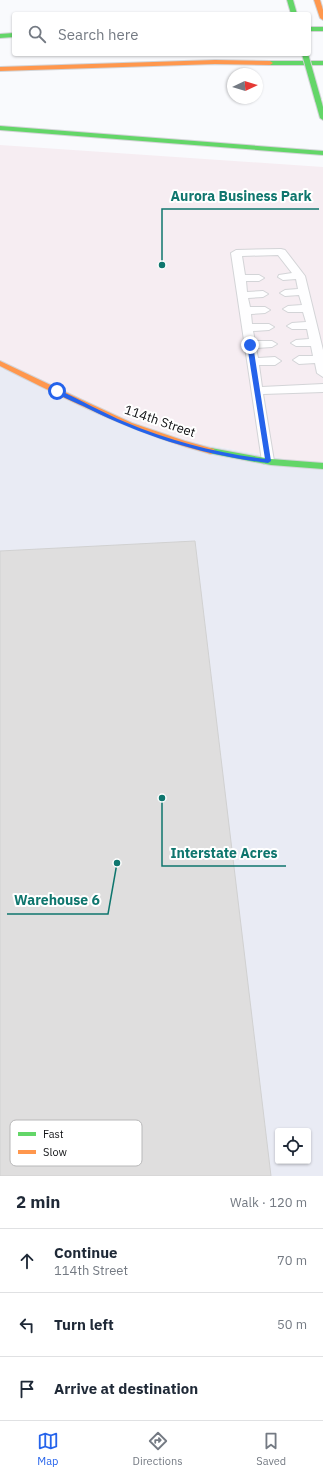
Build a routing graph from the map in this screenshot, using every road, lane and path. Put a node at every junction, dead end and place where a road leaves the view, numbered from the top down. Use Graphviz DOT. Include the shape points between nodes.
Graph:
graph roads {
  1 [pos="290,0"];
  2 [pos="317,0"];
  3 [pos="293,12"];
  4 [pos="323,18"];
  5 [pos="311,29"];
  6 [pos="323,29"];
  7 [pos="12,35"];
  8 [pos="0,36"];
  9 [pos="306,56"];
  10 [pos="323,63"];
  11 [pos="0,69"];
  12 [pos="323,118"];
  13 [pos="0,128"];
  14 [pos="323,153"];
  15 [pos="283,276"];
  16 [pos="300,276"];
  17 [pos="239,278"];
  18 [pos="259,278"];
  19 [pos="304,292"];
  20 [pos="285,293"];
  21 [pos="263,294"];
  22 [pos="242,295"];
  23 [pos="308,308"];
  24 [pos="288,309"];
  25 [pos="265,310"];
  26 [pos="244,311"];
  27 [pos="312,325"];
  28 [pos="292,326"];
  29 [pos="269,327"];
  30 [pos="247,328"];
  31 [pos="316,342"];
  32 [pos="296,343"];
  33 [pos="272,344"];
  34 [pos="250,345"];
  35 [pos="320,359"];
  36 [pos="299,360"];
  37 [pos="275,361"];
  38 [pos="252,362"];
  39 [pos="0,363"];
  40 [pos="323,373"];
  41 [pos="323,388"];
  42 [pos="257,390"];
  43 [pos="268,461"];
  44 [pos="323,466"];
  1 -- 3 [label="main road"];
  2 -- 4 [label="main road"];
  5 -- 6 [label="main road"];
  7 -- 8 [label="main road"];
  9 -- 12 [label="main road, bridge"];
  10 -- 11 [label="main road" via="215,62"];
  13 -- 14 [label="main road"];
  15 -- 16 [label="lane"];
  16 -- 17 [label="lane" via="281,252 236,254"];
  16 -- 19 [label="lane"];
  17 -- 18 [label="lane"];
  17 -- 22 [label="lane"];
  19 -- 20 [label="lane"];
  19 -- 23 [label="lane"];
  21 -- 22 [label="lane"];
  22 -- 26 [label="lane"];
  23 -- 24 [label="lane"];
  23 -- 27 [label="lane"];
  25 -- 26 [label="lane"];
  26 -- 30 [label="lane"];
  27 -- 28 [label="lane"];
  27 -- 31 [label="lane"];
  29 -- 30 [label="lane"];
  30 -- 34 [label="lane"];
  31 -- 32 [label="lane"];
  31 -- 35 [label="lane"];
  33 -- 34 [label="lane"];
  34 -- 38 [label="lane"];
  35 -- 36 [label="lane"];
  35 -- 40 [label="lane"];
  37 -- 38 [label="lane"];
  38 -- 42 [label="lane"];
  39 -- 43 [label="main road, 114th Street" via="94,410 151,434 227,456"];
  41 -- 42 [label="lane"];
  42 -- 43 [label="lane"];
  43 -- 44 [label="main road, 114th Street"];
}
